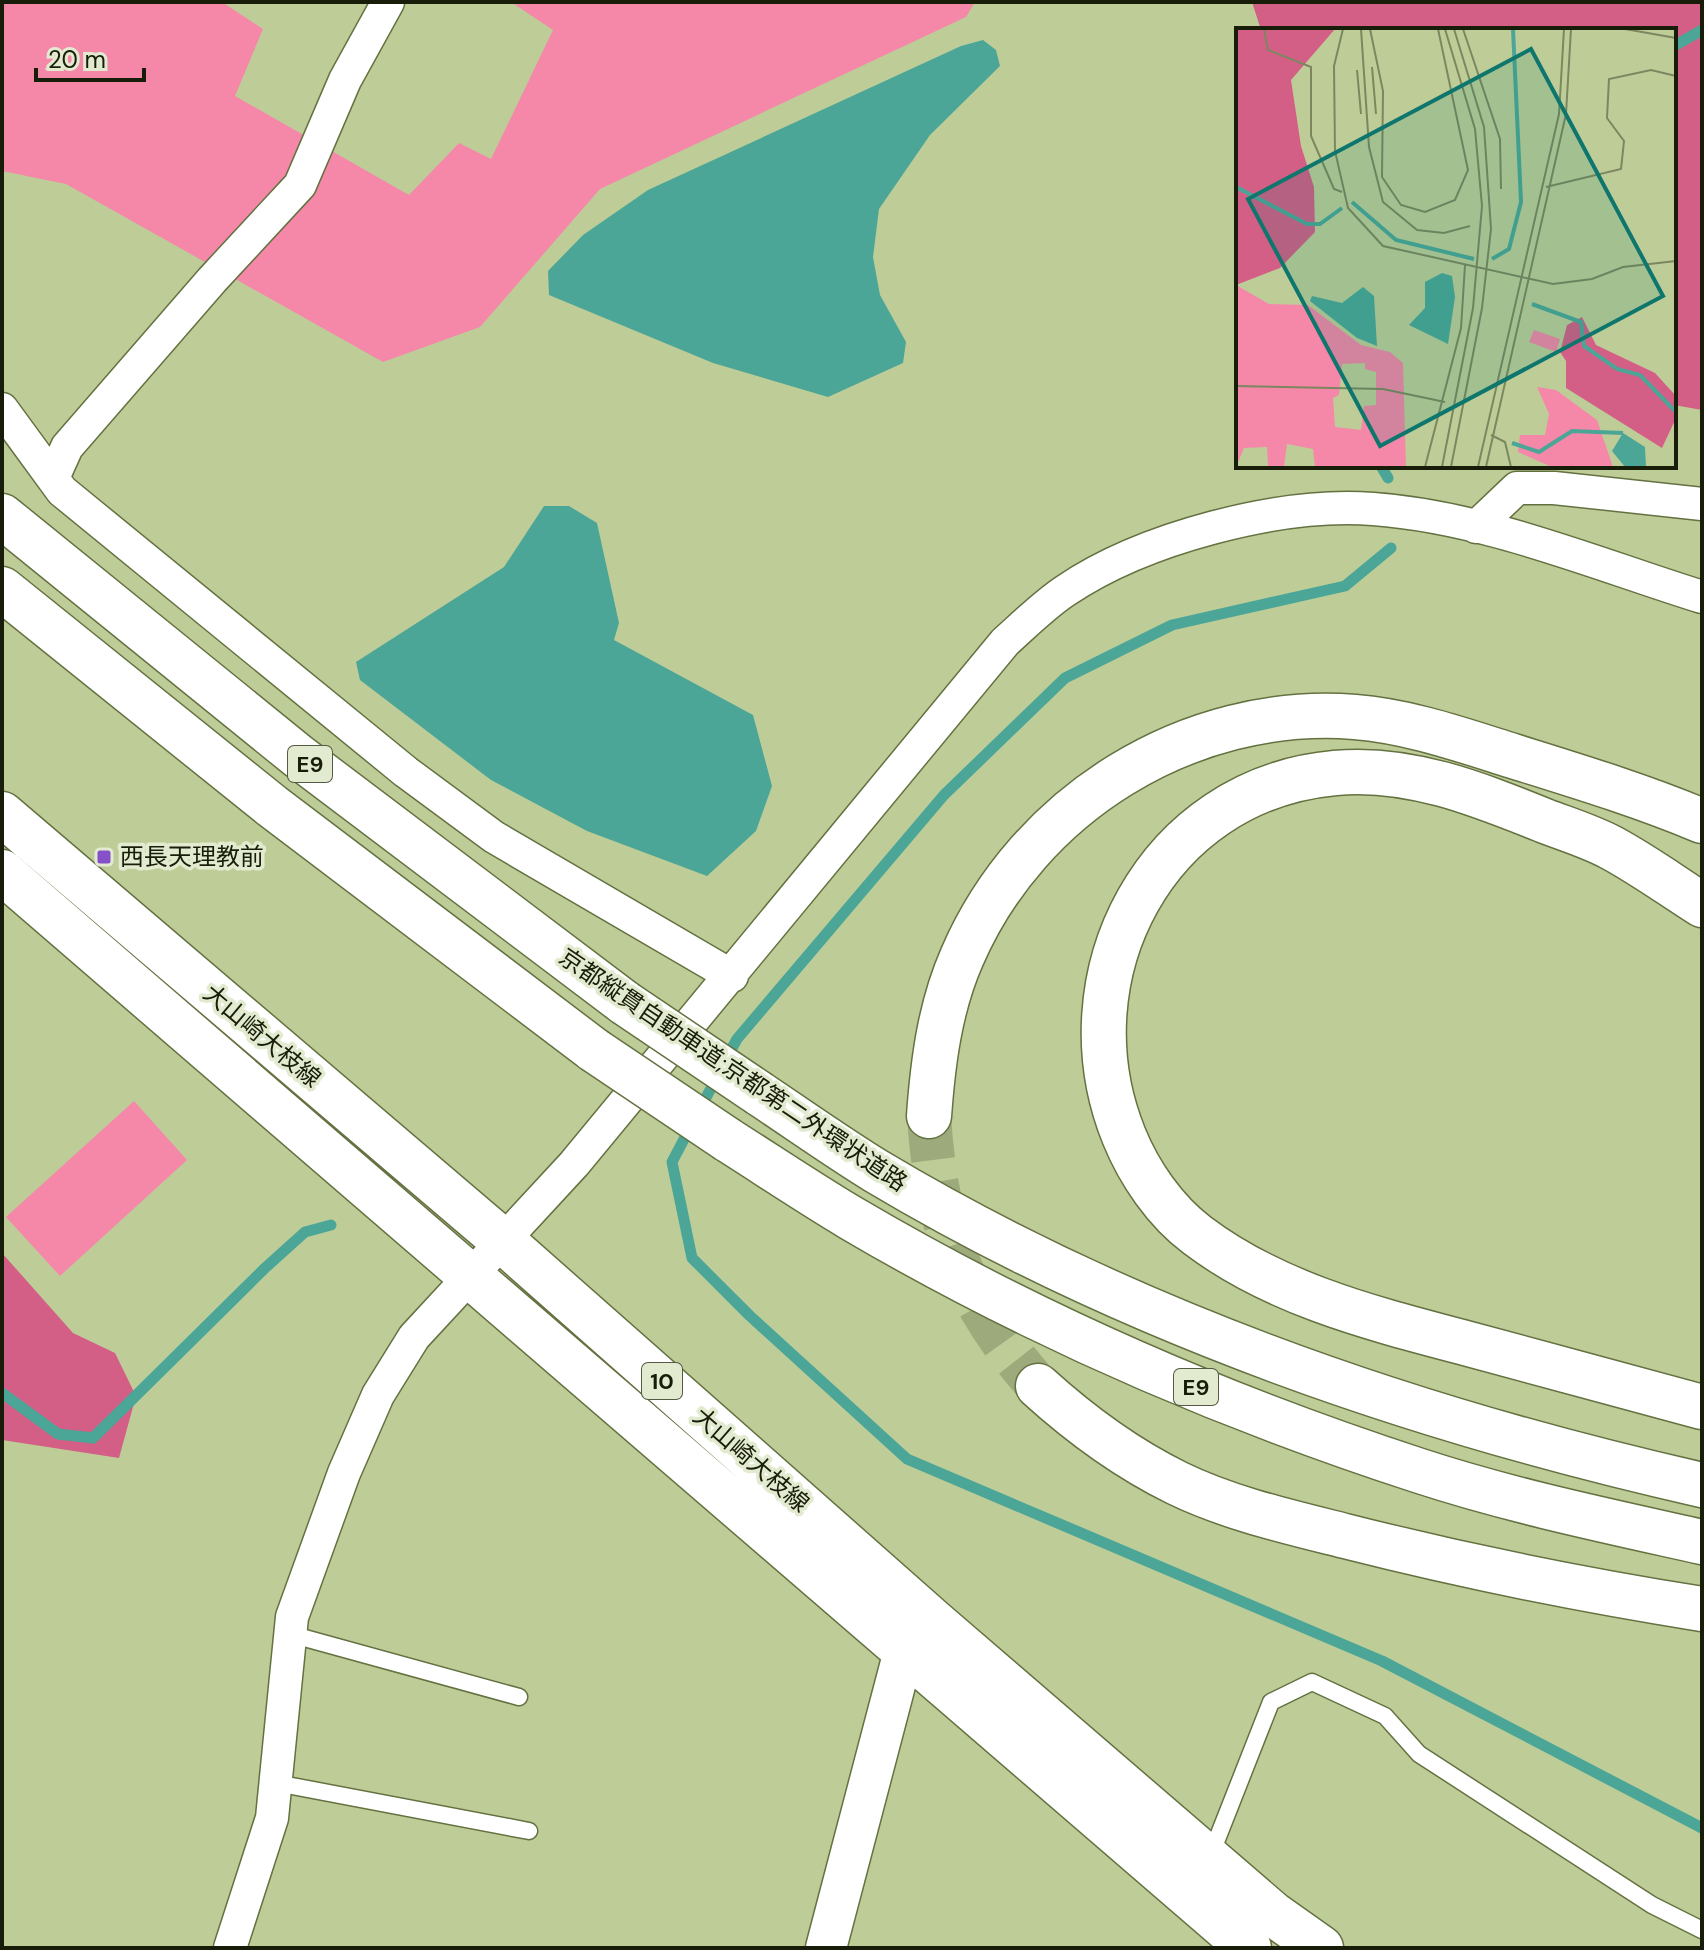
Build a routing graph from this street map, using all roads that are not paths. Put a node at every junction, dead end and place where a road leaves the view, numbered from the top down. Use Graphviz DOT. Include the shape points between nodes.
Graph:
graph roads {
  1 [pos="388,2"];
  2 [pos="2,409"];
  3 [pos="53,478"];
  4 [pos="1702,504"];
  5 [pos="2,516"];
  6 [pos="1476,527"];
  7 [pos="2,589"];
  8 [pos="1702,597"];
  9 [pos="1641,796"];
  10 [pos="1702,812"];
  11 [pos="2,814"];
  12 [pos="1702,821"];
  13 [pos="1609,846"];
  14 [pos="2,872"];
  15 [pos="1702,886"];
  16 [pos="1702,905"];
  17 [pos="732,976"];
  18 [pos="929,1116"];
  19 [pos="504,1242"];
  20 [pos="471,1279"];
  21 [pos="1038,1386"];
  22 [pos="1702,1407"];
  23 [pos="1702,1485"];
  24 [pos="1702,1542"];
  25 [pos="1702,1609"];
  26 [pos="290,1634"];
  27 [pos="919,1636"];
  28 [pos="519,1697"];
  29 [pos="276,1783"];
  30 [pos="529,1831"];
  31 [pos="1209,1858"];
  32 [pos="1702,1930"];
  33 [pos="230,1948"];
  34 [pos="826,1948"];
  35 [pos="1249,1948"];
  36 [pos="1321,1948"];
  1 -- 3 [label="street" via="345,80 300,185 67,447"];
  2 -- 3 [label="street"];
  3 -- 17 [label="street" via="62,491 406,772 494,837"];
  4 -- 6 [label="street" via="1517,488"];
  5 -- 23 [label="main road, 京都縦貫自動車道;京都第二外環状道路 / E9, bridge" via="310,765 625,1003 876,1171 1138,1305 1290,1366 1435,1417"];
  6 -- 8 [label="street"];
  6 -- 17 [label="street" via="1372,509 1292,513 1191,532 1065,591 1005,642 954,699"];
  7 -- 24 [label="main road, E9, bridge" via="272,806 594,1050 865,1226 1129,1360 1274,1419 1421,1471"];
  9 -- 10 [label="main road"];
  9 -- 12 [label="main road"];
  9 -- 18 [label="main road" via="1464,741 1356,717 1252,723 1204,734 1153,756 1057,820 986,909 944,1010"];
  11 -- 19 [label="main road, 大山崎大枝線 / 10"];
  13 -- 15 [label="main road"];
  13 -- 16 [label="main road"];
  13 -- 22 [label="main road" via="1492,799 1386,772 1333,773 1282,784 1237,802 1197,828 1162,865 1132,910 1113,958 1102,1010 1103,1061 1113,1108 1139,1167 1193,1233 1234,1261 1332,1305"];
  14 -- 20 [label="main road, 大山崎大枝線 / 10"];
  17 -- 19 [label="street"];
  19 -- 20 [label="street"];
  19 -- 27 [label="main road, 大山崎大枝線 / 10"];
  20 -- 26 [label="street" via="414,1337 378,1395 344,1473"];
  20 -- 27 [label="main road, 大山崎大枝線 / 10"];
  21 -- 25 [label="main road" via="1080,1425 1128,1457 1179,1484 1239,1506 1401,1551"];
  26 -- 28 [label="lane"];
  26 -- 29 [label="street"];
  27 -- 31 [label="main road, 大山崎大枝線 / 10"];
  27 -- 34 [label="street"];
  27 -- 35 [label="main road, 大山崎大枝線 / 10"];
  29 -- 30 [label="lane"];
  29 -- 33 [label="street" via="272,1818"];
  31 -- 32 [label="lane" via="1271,1702 1312,1682 1385,1716 1419,1754 1652,1905"];
  31 -- 36 [label="main road, 大山崎大枝線 / 10"];
}
